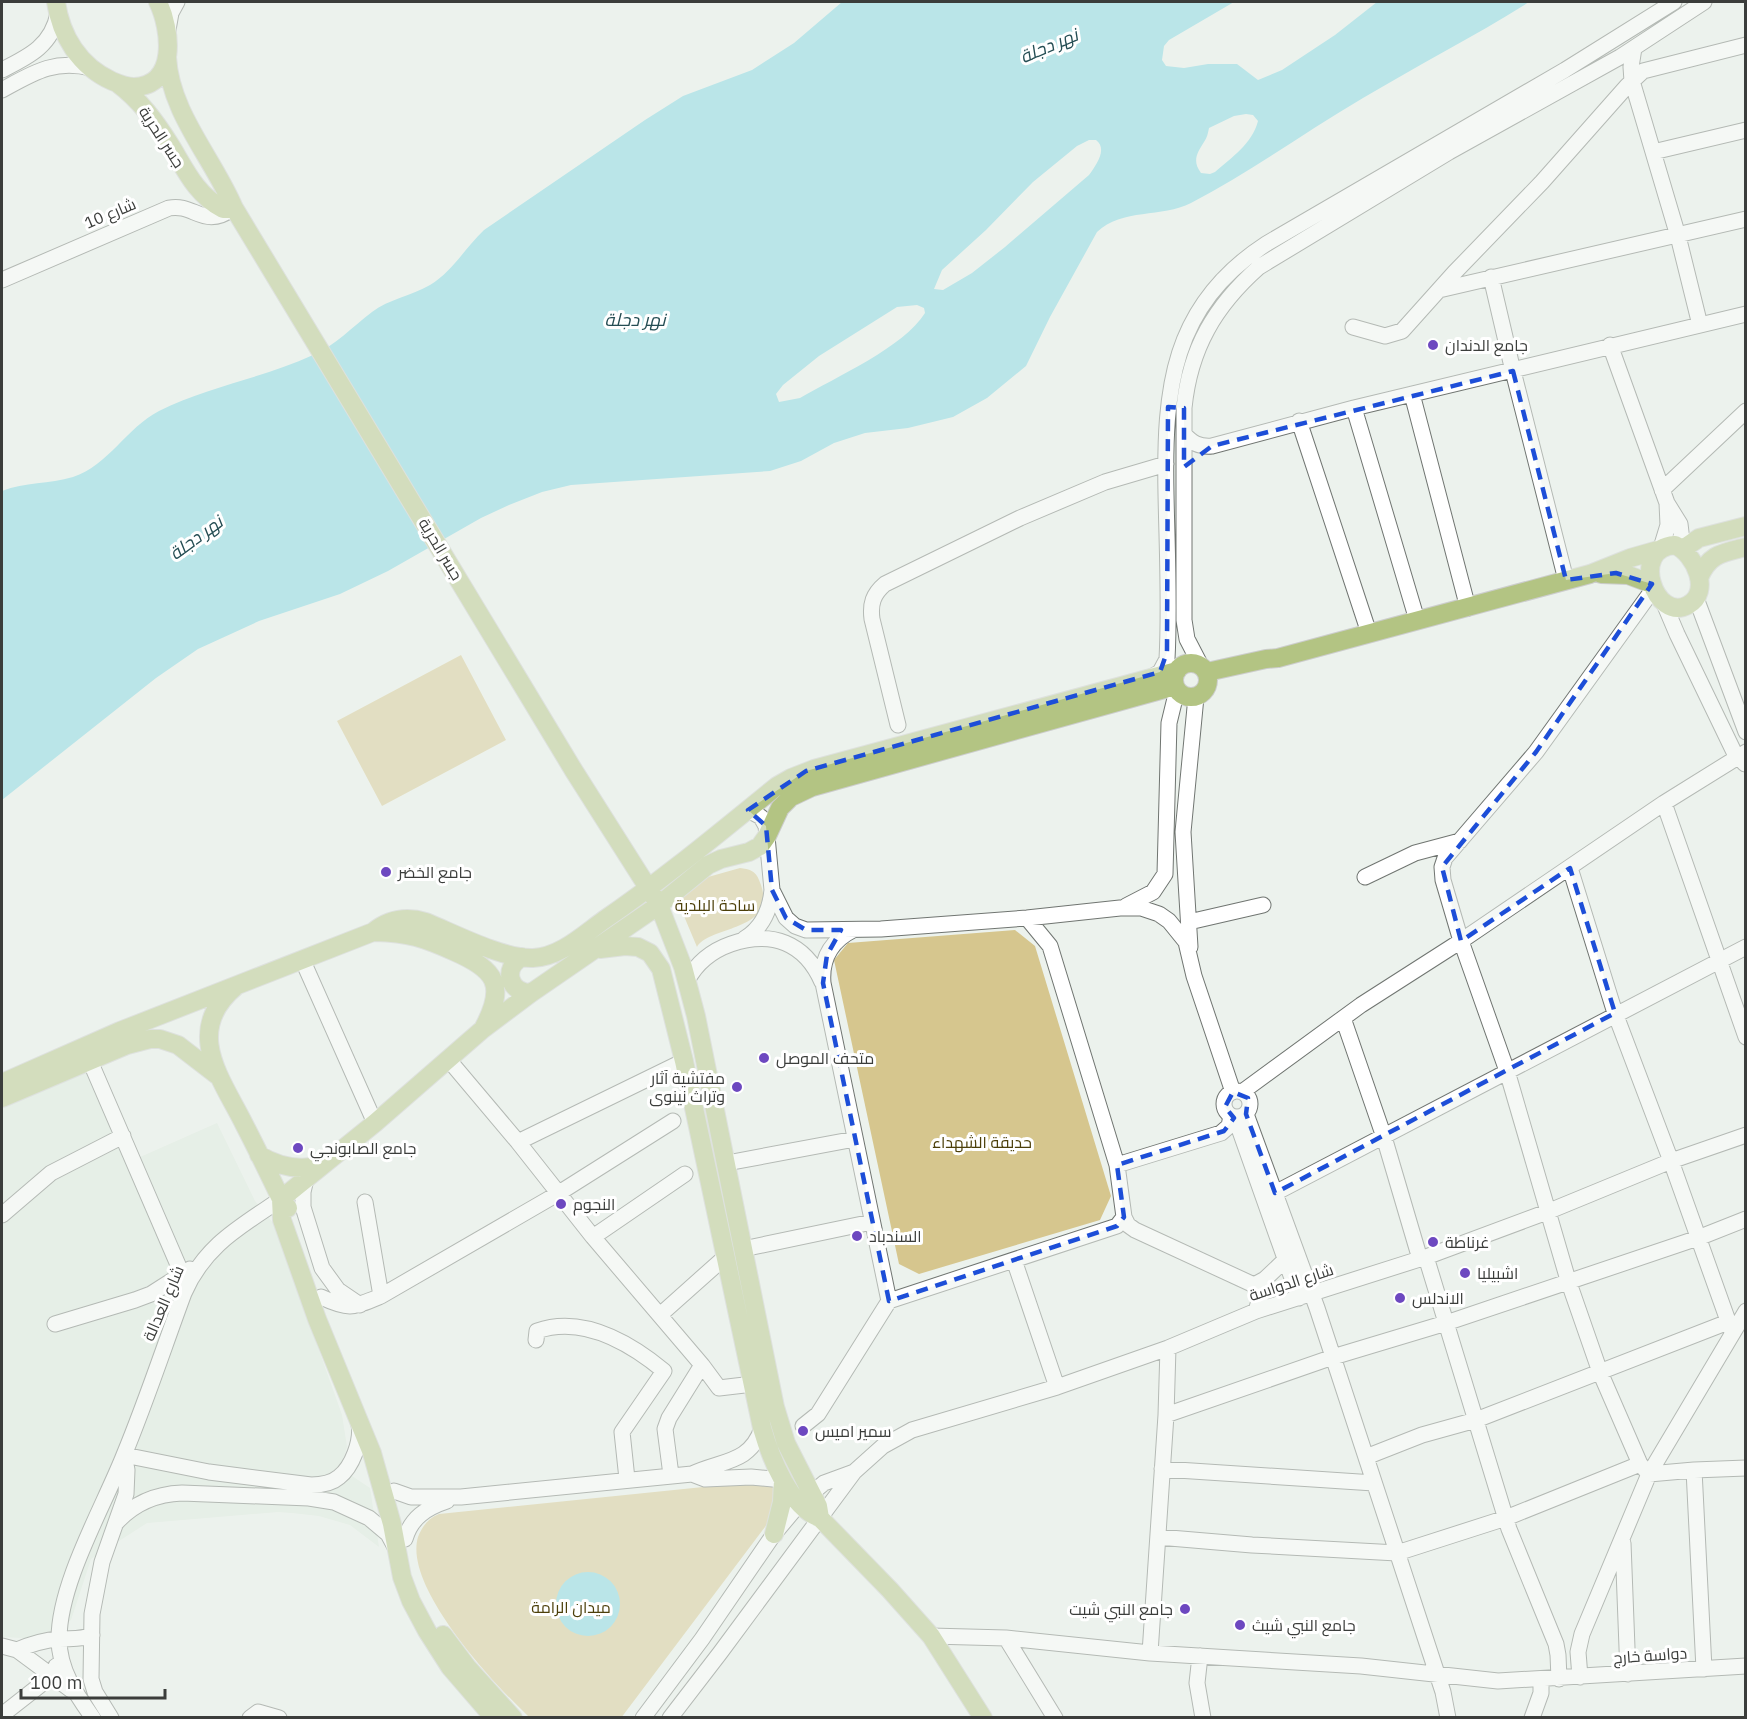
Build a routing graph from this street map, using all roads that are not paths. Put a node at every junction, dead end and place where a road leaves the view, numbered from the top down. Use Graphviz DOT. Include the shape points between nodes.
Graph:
graph roads {
  1 [pos="158,2"];
  2 [pos="177,2"];
  3 [pos="1674,2"];
  4 [pos="1704,2"];
  5 [pos="57,7"];
  6 [pos="168,33"];
  7 [pos="1746,45"];
  8 [pos="1634,48"];
  9 [pos="167,57"];
  10 [pos="1606,64"];
  11 [pos="91,68"];
  12 [pos="2,70"];
  13 [pos="1632,81"];
  14 [pos="117,83"];
  15 [pos="2,90"];
  16 [pos="1746,130"];
  17 [pos="1653,152"];
  18 [pos="234,208"];
  19 [pos="1746,219"];
  20 [pos="1678,236"];
  21 [pos="1491,277"];
  22 [pos="2,280"];
  23 [pos="1439,290"];
  24 [pos="1746,314"];
  25 [pos="1700,325"];
  26 [pos="1353,327"];
  27 [pos="1610,345"];
  28 [pos="1513,371"];
  29 [pos="1412,394"];
  30 [pos="1168,406"];
  31 [pos="1184,408"];
  32 [pos="1354,408"];
  33 [pos="1746,411"];
  34 [pos="1299,421"];
  35 [pos="1184,434"];
  36 [pos="1212,446"];
  37 [pos="1166,464"];
  38 [pos="1184,476"];
  39 [pos="1665,496"];
  40 [pos="1746,526"];
  41 [pos="1746,547"];
  42 [pos="1660,549"];
  43 [pos="1683,549"];
  44 [pos="1167,572"];
  45 [pos="1183,572"];
  46 [pos="1590,574"];
  47 [pos="1699,578"];
  48 [pos="1566,580"];
  49 [pos="1656,591"];
  50 [pos="1696,598"];
  51 [pos="1468,608"];
  52 [pos="1417,620"];
  53 [pos="1369,633"];
  54 [pos="1150,678"];
  55 [pos="1203,680"];
  56 [pos="1176,682"];
  57 [pos="898,725"];
  58 [pos="1746,732"];
  59 [pos="1743,758"];
  60 [pos="1664,803"];
  61 [pos="748,810"];
  62 [pos="767,836"];
  63 [pos="1460,841"];
  64 [pos="1570,868"];
  65 [pos="1365,877"];
  66 [pos="772,890"];
  67 [pos="644,893"];
  68 [pos="1263,905"];
  69 [pos="1120,908"];
  70 [pos="653,909"];
  71 [pos="1027,918"];
  72 [pos="1189,922"];
  73 [pos="854,930"];
  74 [pos="373,932"];
  75 [pos="1461,940"];
  76 [pos="741,941"];
  77 [pos="1746,946"];
  78 [pos="597,949"];
  79 [pos="1190,956"];
  80 [pos="522,957"];
  81 [pos="302,959"];
  82 [pos="1719,960"];
  83 [pos="685,974"];
  84 [pos="823,983"];
  85 [pos="239,984"];
  86 [pos="531,993"];
  87 [pos="1615,1013"];
  88 [pos="1343,1018"];
  89 [pos="483,1029"];
  90 [pos="1746,1037"];
  91 [pos="124,1038"];
  92 [pos="448,1059"];
  93 [pos="90,1061"];
  94 [pos="684,1061"];
  95 [pos="1507,1071"];
  96 [pos="218,1077"];
  97 [pos="2,1083"];
  98 [pos="1237,1092"];
  99 [pos="2,1098"];
  100 [pos="1237,1116"];
  101 [pos="673,1121"];
  102 [pos="375,1123"];
  103 [pos="1746,1135"];
  104 [pos="123,1136"];
  105 [pos="1384,1137"];
  106 [pos="855,1139"];
  107 [pos="518,1142"];
  108 [pos="259,1155"];
  109 [pos="1671,1161"];
  110 [pos="727,1163"];
  111 [pos="322,1165"];
  112 [pos="1117,1165"];
  113 [pos="685,1174"];
  114 [pos="306,1179"];
  115 [pos="559,1193"];
  116 [pos="1275,1193"];
  117 [pos="281,1199"];
  118 [pos="364,1202"];
  119 [pos="1547,1212"];
  120 [pos="2,1215"];
  121 [pos="1124,1217"];
  122 [pos="1746,1220"];
  123 [pos="873,1222"];
  124 [pos="593,1237"];
  125 [pos="1698,1238"];
  126 [pos="743,1249"];
  127 [pos="726,1257"];
  128 [pos="1423,1258"];
  129 [pos="1014,1260"];
  130 [pos="1285,1260"];
  131 [pos="201,1262"];
  132 [pos="182,1274"];
  133 [pos="1568,1280"];
  134 [pos="1254,1285"];
  135 [pos="381,1296"];
  136 [pos="1305,1296"];
  137 [pos="321,1297"];
  138 [pos="889,1300"];
  139 [pos="360,1305"];
  140 [pos="1256,1311"];
  141 [pos="1746,1311"];
  142 [pos="660,1315"];
  143 [pos="1446,1323"];
  144 [pos="55,1324"];
  145 [pos="1730,1327"];
  146 [pos="536,1340"];
  147 [pos="1168,1348"];
  148 [pos="1333,1357"];
  149 [pos="702,1365"];
  150 [pos="1600,1372"];
  151 [pos="753,1384"];
  152 [pos="1057,1387"];
  153 [pos="1166,1415"];
  154 [pos="358,1419"];
  155 [pos="1476,1420"];
  156 [pos="803,1426"];
  157 [pos="762,1428"];
  158 [pos="124,1455"];
  159 [pos="1366,1457"];
  160 [pos="1746,1468"];
  161 [pos="1162,1469"];
  162 [pos="1645,1469"];
  163 [pos="1694,1470"];
  164 [pos="854,1472"];
  165 [pos="692,1474"];
  166 [pos="671,1475"];
  167 [pos="627,1479"];
  168 [pos="783,1480"];
  169 [pos="1374,1483"];
  170 [pos="394,1491"];
  171 [pos="461,1497"];
  172 [pos="805,1498"];
  173 [pos="820,1518"];
  174 [pos="1506,1518"];
  175 [pos="116,1523"];
  176 [pos="774,1534"];
  177 [pos="1158,1537"];
  178 [pos="1623,1537"];
  179 [pos="401,1545"];
  180 [pos="1397,1553"];
  181 [pos="92,1635"];
  182 [pos="931,1636"];
  183 [pos="1006,1638"];
  184 [pos="2,1646"];
  185 [pos="17,1650"];
  186 [pos="1150,1653"];
  187 [pos="1200,1656"];
  188 [pos="59,1659"];
  189 [pos="1746,1666"];
  190 [pos="1704,1669"];
  191 [pos="1437,1673"];
  192 [pos="1628,1674"];
  193 [pos="1580,1677"];
  194 [pos="1540,1679"];
  195 [pos="1558,1679"];
  196 [pos="2,1715"];
  197 [pos="982,1717"];
  198 [pos="93,1718"];
  199 [pos="111,1718"];
  200 [pos="250,1718"];
  201 [pos="279,1718"];
  202 [pos="494,1718"];
  203 [pos="513,1718"];
  204 [pos="643,1718"];
  205 [pos="670,1718"];
  206 [pos="1055,1718"];
  207 [pos="1203,1718"];
  208 [pos="1448,1718"];
  209 [pos="1532,1718"];
  1 -- 6 [label="main road"];
  2 -- 6 [label="street"];
  3 -- 30 [label="street" via="1250,255 1217,286 1191,325 1174,369"];
  4 -- 8 [label="street"];
  5 -- 11 [label="main road" via="66,38"];
  5 -- 12 [label="street" via="54,28 42,47"];
  6 -- 9 [label="main road, جسر الحرية"];
  7 -- 13 [label="street" via="1651,68"];
  8 -- 10 [label="street"];
  8 -- 13 [label="street"];
  9 -- 14 [label="main road" via="161,72 148,83 133,87"];
  9 -- 18 [label="main road, جسر الحرية" via="178,104"];
  10 -- 13 [label="street" via="1624,70"];
  10 -- 31 [label="street" via="1449,152 1259,267 1231,294 1206,330 1190,372"];
  11 -- 14 [label="main road"];
  11 -- 15 [label="street" via="64,64 46,68"];
  13 -- 17 [label="street"];
  13 -- 23 [label="street"];
  14 -- 18 [label="main road, جسر الحرية" via="145,110 199,192 223,209"];
  16 -- 17 [label="street"];
  17 -- 20 [label="street"];
  18 -- 22 [label="street, شارع 10" via="224,215 208,216 169,207"];
  18 -- 67 [label="main road, جسر الحرية"];
  19 -- 20 [label="street"];
  20 -- 21 [label="street"];
  20 -- 25 [label="street"];
  21 -- 23 [label="street"];
  21 -- 28 [label="street"];
  23 -- 26 [label="street" via="1394,335 1377,335"];
  24 -- 25 [label="street"];
  25 -- 27 [label="street"];
  27 -- 28 [label="street"];
  27 -- 39 [label="street"];
  28 -- 29 [label="street"];
  28 -- 48 [label="street"];
  29 -- 32 [label="street"];
  29 -- 51 [label="street"];
  30 -- 31 [label="street"];
  30 -- 37 [label="street"];
  31 -- 35 [label="street"];
  32 -- 34 [label="street"];
  32 -- 52 [label="street"];
  33 -- 39 [label="street"];
  34 -- 36 [label="street"];
  34 -- 53 [label="street"];
  35 -- 36 [label="street" via="1194,443"];
  35 -- 38 [label="street"];
  36 -- 38 [label="street"];
  37 -- 44 [label="street"];
  37 -- 57 [label="street" via="1105,482 1020,518 885,584 876,592 872,619"];
  38 -- 45 [label="street"];
  39 -- 42 [label="street" via="1668,525"];
  39 -- 43 [label="street" via="1680,524"];
  40 -- 43 [label="main road" via="1699,538"];
  41 -- 47 [label="main road" via="1714,556"];
  42 -- 43 [label="main road" via="1675,545"];
  42 -- 46 [label="main road"];
  42 -- 49 [label="main road" via="1651,566"];
  43 -- 47 [label="main road" via="1693,559"];
  44 -- 45 [label="street"];
  44 -- 54 [label="street" via="1167,659 1160,672"];
  45 -- 55 [label="street" via="1186,633"];
  46 -- 48 [label="main road"];
  46 -- 49 [label="main road" via="1628,575"];
  47 -- 50 [label="main road"];
  48 -- 51 [label="main road"];
  49 -- 50 [label="main road" via="1674,608 1688,606"];
  49 -- 59 [label="street"];
  49 -- 63 [label="street" via="1536,752"];
  50 -- 58 [label="street"];
  51 -- 52 [label="main road"];
  52 -- 53 [label="main road"];
  53 -- 55 [label="main road" via="1278,658 1268,665"];
  54 -- 56 [label="main road"];
  54 -- 61 [label="main road" via="806,771 777,786"];
  55 -- 56 [label="main road" via="1183,696"];
  55 -- 56 [label="main road" via="1188,663"];
  55 -- 72 [label="street" via="1183,832"];
  56 -- 62 [label="main road" via="805,789 780,808"];
  56 -- 69 [label="street" via="1169,723 1165,874 1153,892"];
  59 -- 60 [label="street"];
  60 -- 64 [label="street"];
  60 -- 82 [label="street"];
  61 -- 62 [label="street" via="761,817"];
  61 -- 67 [label="main road"];
  62 -- 66 [label="street"];
  62 -- 70 [label="main road" via="755,850 708,865"];
  63 -- 65 [label="street" via="1415,853"];
  63 -- 75 [label="street" via="1442,867"];
  64 -- 75 [label="street"];
  64 -- 87 [label="street"];
  66 -- 73 [label="street" via="786,918 800,928"];
  66 -- 76 [label="street" via="764,920"];
  67 -- 70 [label="main road, جسر الحرية"];
  67 -- 80 [label="main road" via="557,952"];
  68 -- 72 [label="street"];
  69 -- 71 [label="street"];
  69 -- 79 [label="street" via="1147,909 1164,917 1183,937"];
  70 -- 78 [label="main road"];
  70 -- 83 [label="main road, جسر الحرية" via="673,960"];
  71 -- 73 [label="street"];
  71 -- 112 [label="street" via="1050,946"];
  72 -- 79 [label="street"];
  73 -- 84 [label="street" via="838,940 826,955"];
  74 -- 80 [label="main road" via="398,919 417,919"];
  74 -- 81 [label="main road"];
  74 -- 89 [label="main road" via="424,938 483,966 493,980 496,997"];
  75 -- 88 [label="street"];
  75 -- 95 [label="street"];
  76 -- 83 [label="street" via="714,951"];
  76 -- 84 [label="street" via="766,938 790,945 810,961"];
  77 -- 82 [label="street"];
  78 -- 86 [label="main road"];
  78 -- 94 [label="main road" via="631,946 655,958"];
  79 -- 98 [label="street"];
  80 -- 86 [label="main road" via="513,965 510,976 514,987"];
  81 -- 85 [label="main road"];
  81 -- 102 [label="street"];
  82 -- 87 [label="street"];
  82 -- 90 [label="street"];
  83 -- 110 [label="main road"];
  84 -- 106 [label="street"];
  85 -- 91 [label="main road"];
  85 -- 96 [label="main road" via="221,1002 211,1026 210,1052"];
  86 -- 89 [label="main road"];
  87 -- 95 [label="street"];
  87 -- 109 [label="street"];
  88 -- 98 [label="street"];
  88 -- 105 [label="street"];
  89 -- 92 [label="main road"];
  91 -- 93 [label="main road"];
  91 -- 96 [label="main road" via="169,1041"];
  91 -- 97 [label="main road"];
  92 -- 102 [label="main road"];
  92 -- 107 [label="street"];
  93 -- 99 [label="main road"];
  93 -- 104 [label="street"];
  94 -- 107 [label="street"];
  94 -- 127 [label="main road"];
  95 -- 105 [label="street"];
  95 -- 119 [label="street"];
  96 -- 108 [label="main road"];
  98 -- 100 [label="street" via="1227,1096 1224,1103 1226,1110"];
  98 -- 100 [label="street" via="1246,1094 1250,1107"];
  100 -- 112 [label="street" via="1221,1133"];
  100 -- 116 [label="street"];
  100 -- 130 [label="street"];
  101 -- 115 [label="street"];
  102 -- 111 [label="main road"];
  103 -- 109 [label="street, شارع الدواسة"];
  104 -- 120 [label="street" via="51,1173"];
  104 -- 132 [label="street"];
  105 -- 116 [label="street"];
  105 -- 128 [label="street"];
  106 -- 110 [label="street"];
  106 -- 123 [label="street"];
  107 -- 115 [label="street"];
  108 -- 111 [label="main road" via="290,1167"];
  108 -- 117 [label="main road"];
  109 -- 119 [label="street, شارع الدواسة"];
  109 -- 125 [label="street"];
  110 -- 126 [label="main road"];
  111 -- 114 [label="main road"];
  112 -- 121 [label="street"];
  113 -- 124 [label="street"];
  114 -- 117 [label="main road"];
  114 -- 139 [label="street" via="303,1208 322,1268 338,1290"];
  115 -- 124 [label="street"];
  115 -- 135 [label="street"];
  116 -- 136 [label="street"];
  117 -- 131 [label="street, شارع العدالة" via="224,1237"];
  117 -- 137 [label="main road" via="292,1214"];
  117 -- 154 [label="main road" via="282,1220"];
  118 -- 135 [label="street"];
  119 -- 128 [label="street, شارع الدواسة"];
  119 -- 133 [label="street"];
  121 -- 129 [label="street" via="1116,1226"];
  121 -- 134 [label="street" via="1135,1230"];
  122 -- 125 [label="street"];
  123 -- 126 [label="street"];
  123 -- 138 [label="street"];
  124 -- 142 [label="street"];
  125 -- 133 [label="street"];
  125 -- 145 [label="street"];
  126 -- 172 [label="main road" via="777,1414"];
  127 -- 142 [label="street"];
  127 -- 151 [label="main road"];
  128 -- 136 [label="street, شارع الدواسة"];
  128 -- 143 [label="street"];
  129 -- 138 [label="street"];
  129 -- 152 [label="street"];
  130 -- 134 [label="street"];
  130 -- 136 [label="street"];
  131 -- 132 [label="street"];
  131 -- 158 [label="street, شارع العدالة" via="184,1293"];
  132 -- 144 [label="street" via="151,1294"];
  133 -- 143 [label="street"];
  133 -- 150 [label="street"];
  134 -- 140 [label="street" via="1260,1298"];
  135 -- 139 [label="street"];
  136 -- 140 [label="street, شارع الدواسة"];
  136 -- 148 [label="street"];
  137 -- 139 [label="street" via="343,1306"];
  137 -- 170 [label="main road"];
  138 -- 156 [label="street" via="818,1414"];
  140 -- 147 [label="street, شارع الدواسة"];
  141 -- 145 [label="street"];
  142 -- 149 [label="street"];
  143 -- 148 [label="street"];
  143 -- 155 [label="street"];
  145 -- 150 [label="street"];
  145 -- 162 [label="street"];
  146 -- 167 [label="street" via="537,1331 551,1326 602,1333 633,1347 664,1371 622,1432"];
  147 -- 152 [label="street, شارع الدواسة"];
  147 -- 153 [label="street"];
  148 -- 153 [label="street"];
  148 -- 159 [label="street"];
  149 -- 151 [label="street" via="719,1388"];
  149 -- 166 [label="street" via="665,1429"];
  150 -- 155 [label="street"];
  150 -- 162 [label="street"];
  151 -- 157 [label="main road"];
  152 -- 164 [label="street, شارع الدواسة" via="912,1430 883,1446"];
  153 -- 161 [label="street"];
  154 -- 158 [label="street" via="360,1437 352,1458 339,1477 320,1485 209,1472"];
  154 -- 179 [label="main road"];
  155 -- 159 [label="street"];
  155 -- 174 [label="street"];
  157 -- 165 [label="street" via="758,1440 745,1454"];
  157 -- 168 [label="main road"];
  158 -- 175 [label="street" via="127,1486"];
  158 -- 188 [label="street, شارع العدالة" via="73,1577 61,1619"];
  159 -- 169 [label="street"];
  160 -- 163 [label="street"];
  161 -- 169 [label="street"];
  161 -- 177 [label="street"];
  162 -- 163 [label="street"];
  162 -- 174 [label="street"];
  162 -- 178 [label="street"];
  163 -- 190 [label="street"];
  164 -- 172 [label="street, شارع الدواسة" via="831,1479"];
  164 -- 173 [label="street, شارع الدواسة"];
  165 -- 166 [label="street"];
  165 -- 168 [label="street" via="705,1479"];
  166 -- 167 [label="street"];
  167 -- 171 [label="street"];
  168 -- 172 [label="main road"];
  168 -- 176 [label="main road"];
  169 -- 180 [label="street"];
  170 -- 171 [label="street" via="411,1497"];
  170 -- 179 [label="main road"];
  171 -- 179 [label="street" via="419,1515"];
  172 -- 173 [label="main road" via="812,1515"];
  172 -- 176 [label="street"];
  173 -- 182 [label="main road"];
  173 -- 205 [label="street, شارع الدواسة"];
  174 -- 180 [label="street"];
  174 -- 195 [label="street" via="1556,1644"];
  175 -- 179 [label="street" via="137,1505 163,1494 309,1498 334,1502 363,1515"];
  175 -- 181 [label="street" via="98,1579"];
  176 -- 204 [label="street"];
  177 -- 180 [label="street"];
  177 -- 186 [label="street"];
  178 -- 192 [label="street"];
  178 -- 193 [label="street" via="1582,1634 1578,1652"];
  179 -- 202 [label="main road" via="406,1589 427,1631 463,1684"];
  179 -- 203 [label="main road" via="435,1623 467,1667"];
  180 -- 191 [label="street"];
  181 -- 188 [label="street"];
  181 -- 199 [label="street" via="93,1686"];
  182 -- 183 [label="street, دواسة خارج"];
  182 -- 197 [label="main road"];
  183 -- 186 [label="street, دواسة خارج"];
  183 -- 206 [label="street"];
  184 -- 185 [label="street"];
  185 -- 188 [label="street"];
  185 -- 188 [label="street" via="39,1642"];
  186 -- 187 [label="street, دواسة خارج"];
  187 -- 191 [label="street, دواسة خارج"];
  187 -- 207 [label="street" via="1197,1683"];
  188 -- 196 [label="street"];
  188 -- 198 [label="street"];
  189 -- 190 [label="street, دواسة خارج"];
  190 -- 192 [label="street, دواسة خارج"];
  191 -- 194 [label="street, دواسة خارج" via="1498,1681"];
  191 -- 208 [label="street"];
  192 -- 193 [label="street, دواسة خارج"];
  193 -- 195 [label="street, دواسة خارج"];
  194 -- 195 [label="street, دواسة خارج"];
  194 -- 209 [label="street" via="1541,1693"];
  200 -- 201 [label="street" via="258,1712"];
}
